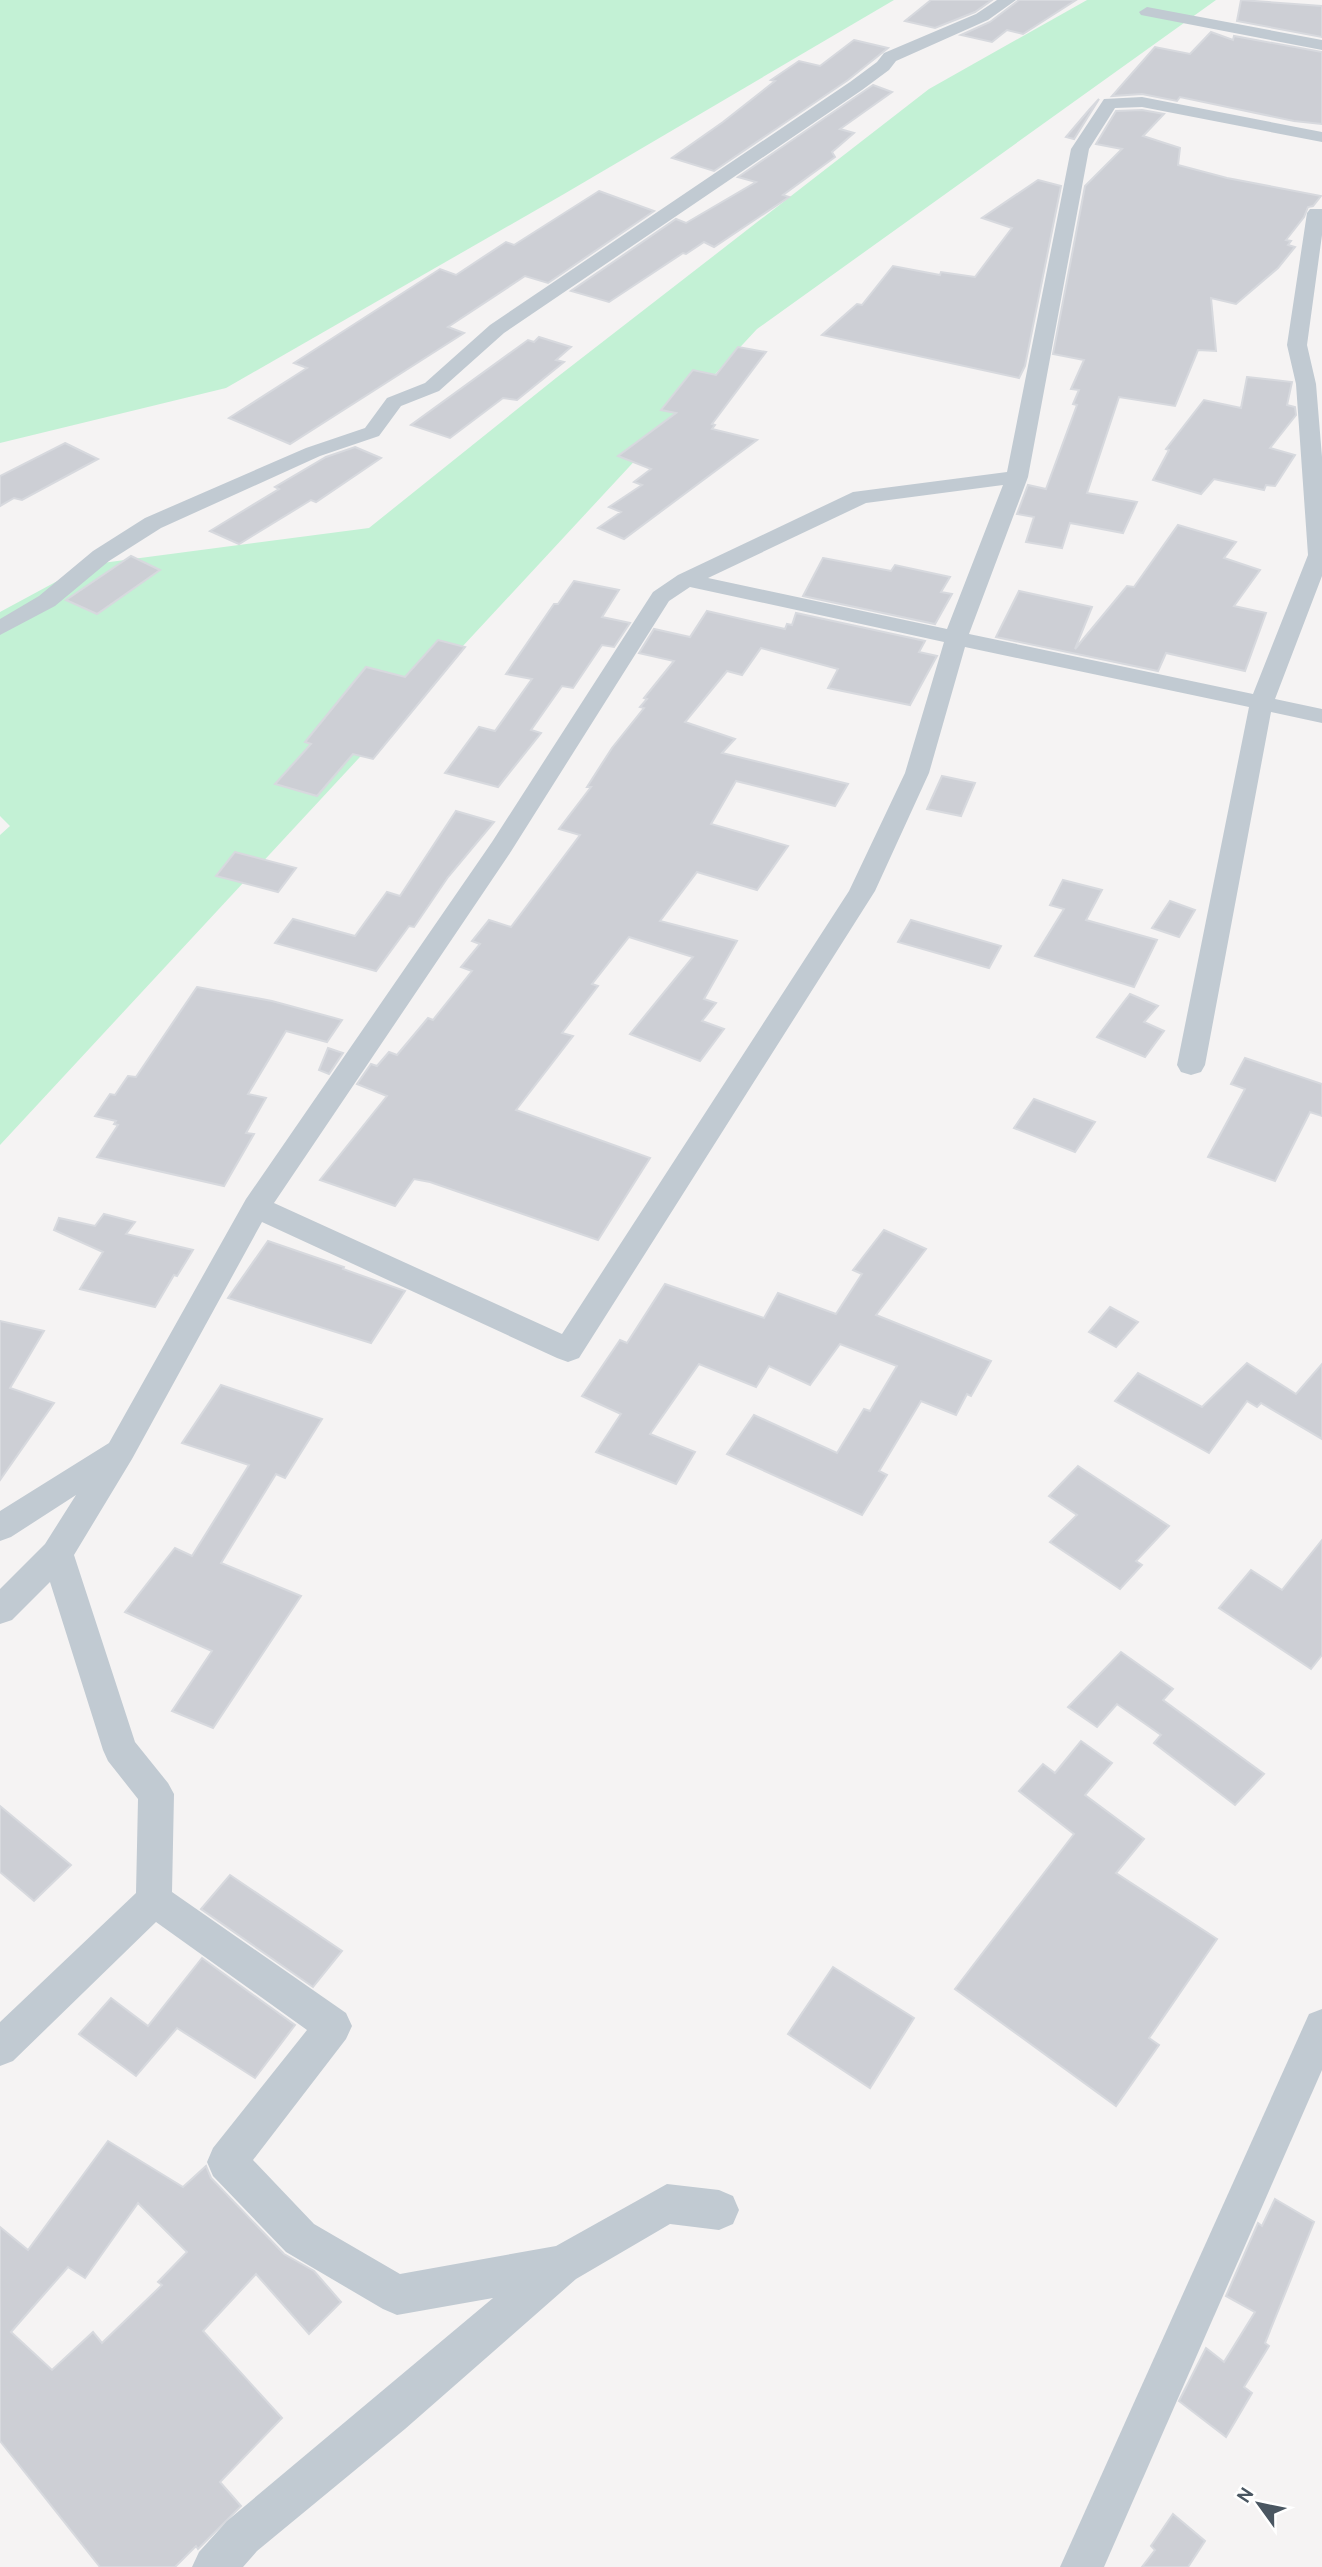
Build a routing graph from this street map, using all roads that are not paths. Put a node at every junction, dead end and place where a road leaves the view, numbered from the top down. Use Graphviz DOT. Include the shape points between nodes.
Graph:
graph roads {
  1 [pos="1008,0"];
  2 [pos="1147,12"];
  3 [pos="1322,46"];
  4 [pos="1322,137"];
  5 [pos="1316,213"];
  6 [pos="1314,385"];
  7 [pos="1017,477"];
  8 [pos="686,580"];
  9 [pos="0,628"];
  10 [pos="956,639"];
  11 [pos="1261,704"];
  12 [pos="1322,716"];
  13 [pos="1191,1065"];
  14 [pos="256,1207"];
  15 [pos="121,1450"];
  16 [pos="0,1528"];
  17 [pos="57,1554"];
  18 [pos="0,1609"];
  19 [pos="154,1900"];
  20 [pos="1322,2027"];
  21 [pos="0,2048"];
  22 [pos="719,2210"];
  23 [pos="562,2265"];
  24 [pos="214,2567"];
  25 [pos="1082,2567"];
  1 -- 9 [label="street" via="982,17 890,57 845,94 497,329 432,387 394,402 372,432 313,452 153,523 101,556 47,601"];
  2 -- 3 [label="street"];
  4 -- 7 [label="street" via="1142,102 1110,103 1080,149"];
  5 -- 6 [label="street" via="1297,345"];
  6 -- 11 [label="street" via="1319,555"];
  7 -- 8 [label="street" via="861,497"];
  7 -- 10 [label="street"];
  8 -- 10 [label="street"];
  8 -- 14 [label="street" via="661,597 501,847"];
  10 -- 11 [label="street"];
  10 -- 14 [label="street" via="917,773 862,891 568,1350"];
  11 -- 12 [label="street"];
  11 -- 13 [label="street"];
  14 -- 15 [label="street"];
  15 -- 16 [label="street"];
  15 -- 17 [label="street"];
  17 -- 18 [label="street"];
  17 -- 19 [label="street" via="120,1750 156,1794"];
  19 -- 21 [label="street"];
  19 -- 23 [label="street" via="333,2026 227,2162 300,2238 397,2295"];
  20 -- 25 [label="street"];
  22 -- 23 [label="street" via="667,2204"];
  23 -- 24 [label="street" via="242,2536"];
}
